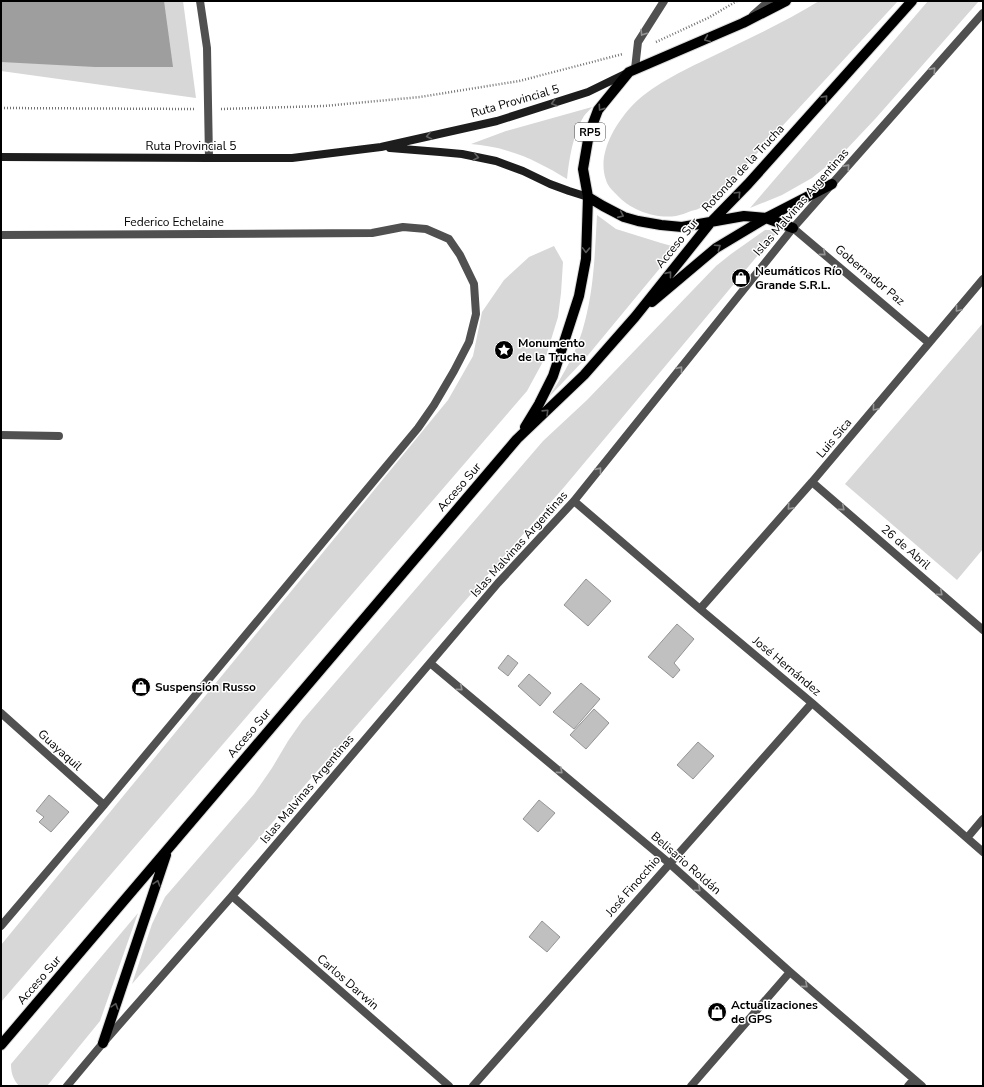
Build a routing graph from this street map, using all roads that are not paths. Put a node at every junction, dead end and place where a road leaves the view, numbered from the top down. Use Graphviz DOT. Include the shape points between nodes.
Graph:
graph roads {
  1 [pos="200,1"];
  2 [pos="664,1"];
  3 [pos="769,1"];
  4 [pos="786,1"];
  5 [pos="912,1"];
  6 [pos="983,13"];
  7 [pos="742,23"];
  8 [pos="632,70"];
  9 [pos="381,147"];
  10 [pos="1,157"];
  11 [pos="209,158"];
  12 [pos="832,184"];
  13 [pos="588,197"];
  14 [pos="766,218"];
  15 [pos="711,222"];
  16 [pos="793,228"];
  17 [pos="1,234"];
  18 [pos="983,279"];
  19 [pos="634,317"];
  20 [pos="930,343"];
  21 [pos="1,435"];
  22 [pos="59,436"];
  23 [pos="517,439"];
  24 [pos="812,482"];
  25 [pos="574,501"];
  26 [pos="700,609"];
  27 [pos="983,630"];
  28 [pos="430,662"];
  29 [pos="812,702"];
  30 [pos="1,713"];
  31 [pos="104,805"];
  32 [pos="983,819"];
  33 [pos="967,838"];
  34 [pos="168,850"];
  35 [pos="983,852"];
  36 [pos="669,863"];
  37 [pos="232,896"];
  38 [pos="1,926"];
  39 [pos="790,972"];
  40 [pos="103,1043"];
  41 [pos="1,1045"];
  42 [pos="914,1079"];
  43 [pos="67,1086"];
  44 [pos="449,1086"];
  45 [pos="473,1086"];
  46 [pos="692,1086"];
  47 [pos="908,1086"];
  48 [pos="922,1086"];
  1 -- 11 [label="street" via="207,48"];
  2 -- 8 [label="street, one-way" via="638,42"];
  3 -- 7 [label="street"];
  4 -- 7 [label="main road, RP5"];
  15 -- 5 [label="main road, Rotonda de la Trucha, one-way"];
  12 -- 6 [label="street, Islas Malvinas Argentinas, one-way"];
  7 -- 8 [label="main road, RP5, one-way"];
  8 -- 9 [label="main road, Ruta Provincial 5 / RP5, one-way" via="588,92 497,121"];
  8 -- 13 [label="main road, RP5, one-way" via="598,110 589,134 583,169"];
  9 -- 11 [label="main road, Ruta Provincial 5 / RP5" via="292,158"];
  9 -- 13 [label="main road, Ruta Provincial 5 / RP5, one-way" via="462,154 496,161"];
  10 -- 11 [label="main road, Ruta Provincial 5 / RP5"];
  12 -- 14 [label="main road"];
  12 -- 16 [label="street, Islas Malvinas Argentinas"];
  13 -- 15 [label="main road, Rotonda de la Trucha / RP5, one-way" via="618,214 638,221 682,227"];
  13 -- 23 [label="main road, Acceso Sur, one-way" via="586,259 579,296 553,376"];
  14 -- 15 [label="main road" via="744,216"];
  14 -- 16 [label="main road"];
  19 -- 14 [label="main road, one-way" via="716,248"];
  19 -- 15 [label="main road, Acceso Sur, one-way"];
  16 -- 20 [label="street, Gobernador Paz, one-way"];
  25 -- 16 [label="street, Islas Malvinas Argentinas, one-way"];
  17 -- 31 [label="street, Federico Echelaine" via="372,233 403,227 426,228 448,239 460,255 474,284 476,314 469,342 418,428"];
  18 -- 20 [label="street, Luis Sica, one-way"];
  23 -- 19 [label="main road, Acceso Sur, one-way" via="584,375"];
  20 -- 24 [label="street, Luis Sica, one-way"];
  21 -- 22 [label="street"];
  23 -- 34 [label="main road, Acceso Sur"];
  24 -- 26 [label="street, Luis Sica, one-way"];
  24 -- 27 [label="street, 26 de Abril, one-way"];
  25 -- 26 [label="street, José Hernández"];
  25 -- 28 [label="street, Islas Malvinas Argentinas"];
  26 -- 29 [label="street, José Hernández"];
  28 -- 36 [label="street, Belisario Roldán, one-way"];
  28 -- 37 [label="street, Islas Malvinas Argentinas"];
  29 -- 33 [label="street, José Hernández"];
  29 -- 36 [label="street, José Finocchio"];
  30 -- 31 [label="street, Guayaquil"];
  31 -- 38 [label="street"];
  32 -- 33 [label="street"];
  33 -- 35 [label="street, José Hernández"];
  40 -- 34 [label="main road, one-way"];
  34 -- 41 [label="main road, Acceso Sur"];
  36 -- 39 [label="street, Belisario Roldán, one-way"];
  36 -- 45 [label="street, José Finocchio"];
  37 -- 40 [label="street, Islas Malvinas Argentinas"];
  37 -- 44 [label="street, Carlos Darwin"];
  39 -- 42 [label="street, Belisario Roldán, one-way"];
  39 -- 46 [label="street"];
  40 -- 43 [label="street, Islas Malvinas Argentinas"];
  42 -- 47 [label="street"];
  42 -- 48 [label="street, Belisario Roldán"];
}
